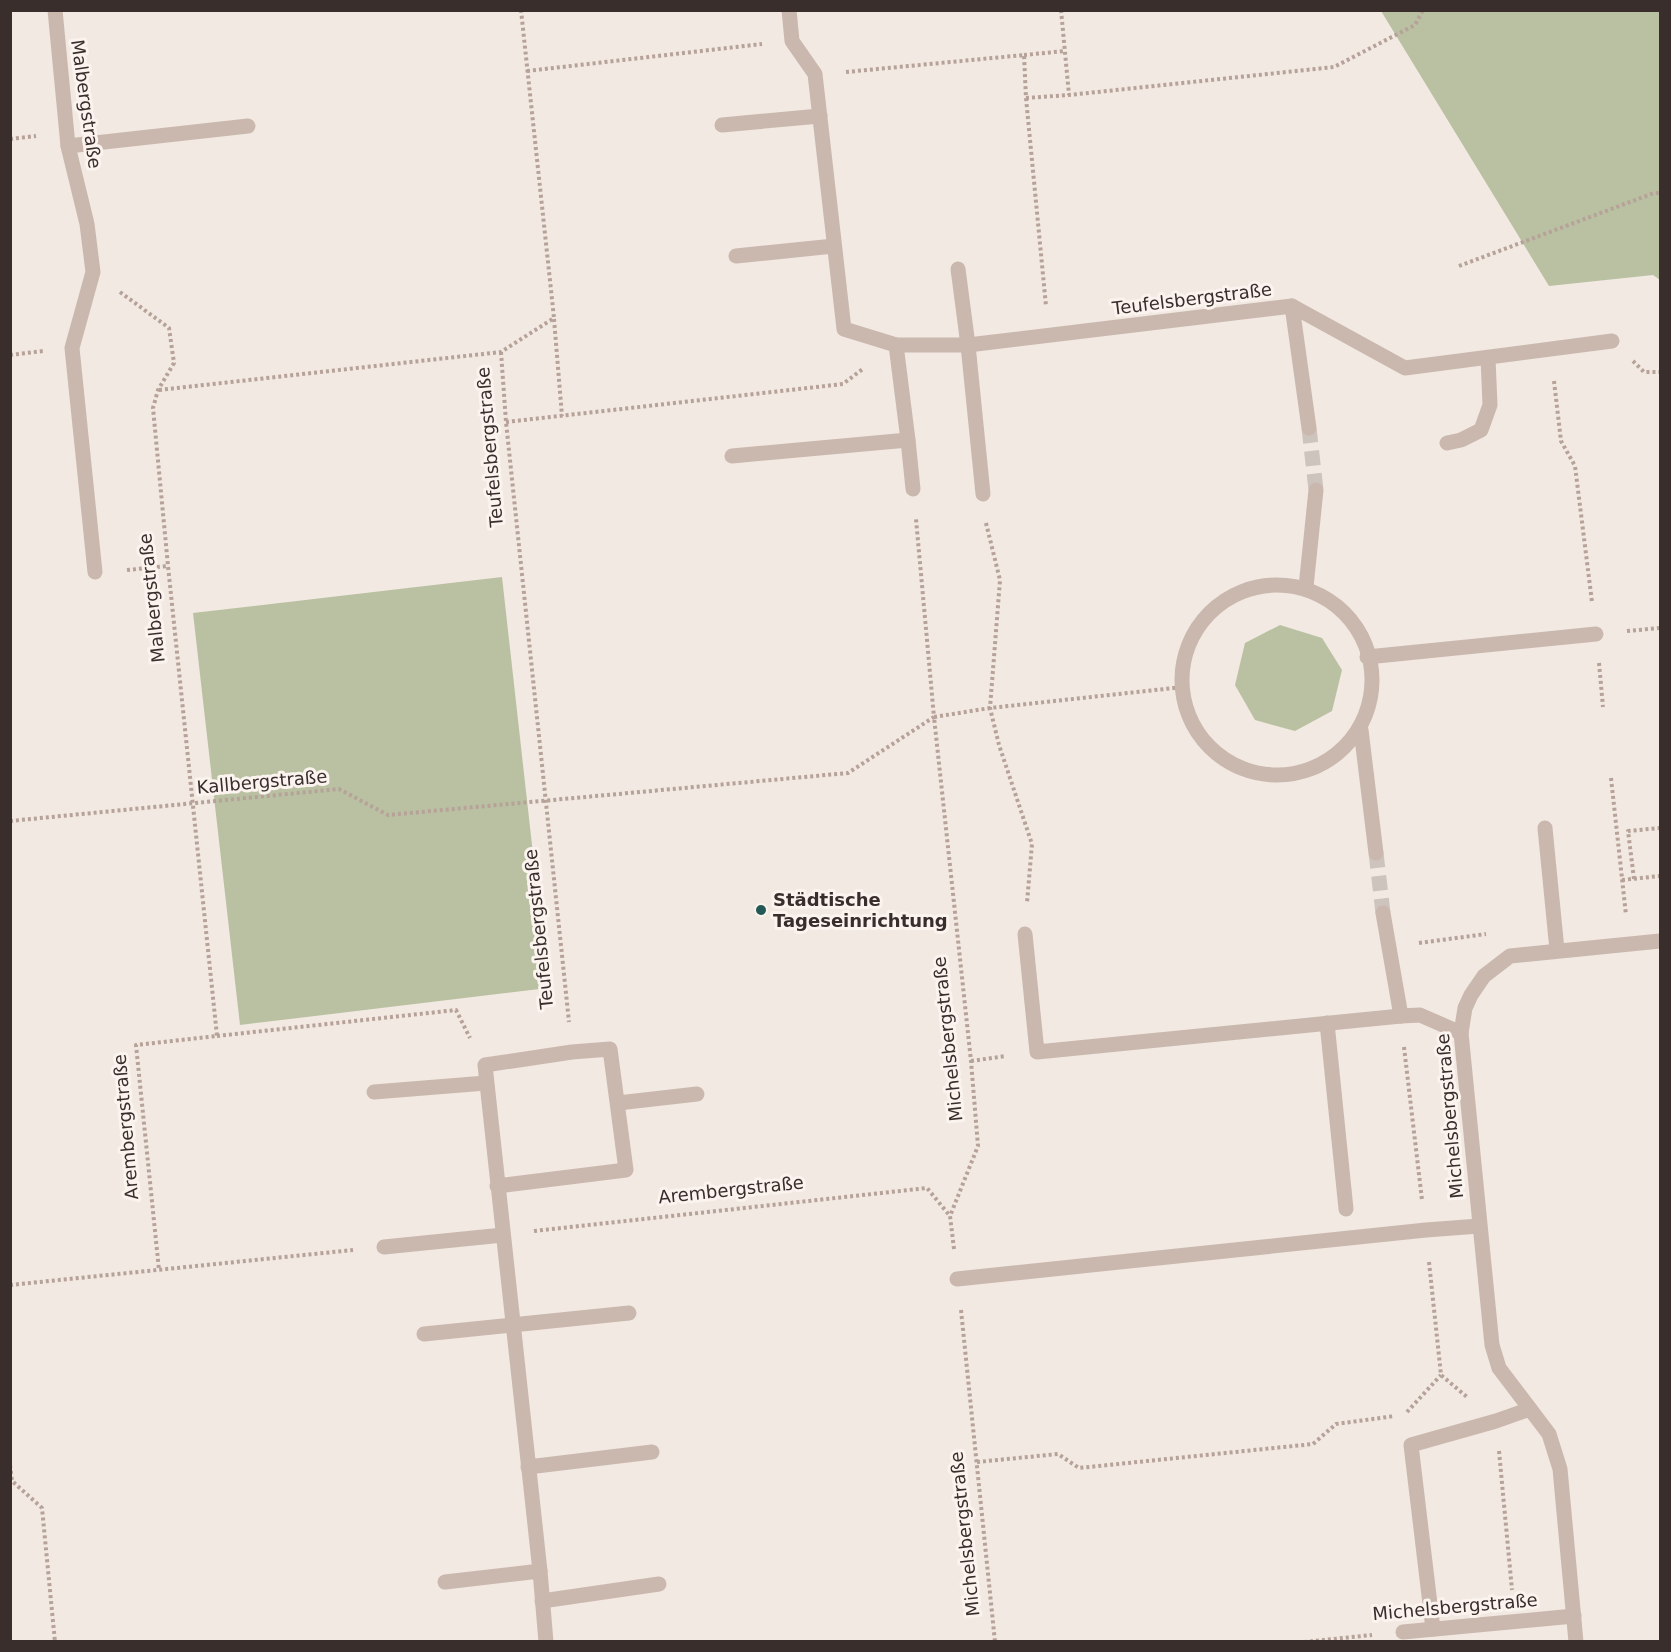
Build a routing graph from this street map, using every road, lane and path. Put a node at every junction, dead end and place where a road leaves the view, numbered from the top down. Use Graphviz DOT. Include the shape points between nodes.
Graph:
graph roads {
  1 [pos="54,10"];
  2 [pos="521,10"];
  3 [pos="789,10"];
  4 [pos="1061,10"];
  5 [pos="1423,10"];
  6 [pos="792,41"];
  7 [pos="1065,51"];
  8 [pos="1024,55"];
  9 [pos="527,71"];
  10 [pos="815,74"];
  11 [pos="1069,95"];
  12 [pos="1026,98"];
  13 [pos="820,116"];
  14 [pos="722,125"];
  15 [pos="248,126"];
  16 [pos="68,146"];
  17 [pos="1660,193"];
  18 [pos="834,246"];
  19 [pos="736,256"];
  20 [pos="1459,266"];
  21 [pos="958,269"];
  22 [pos="93,273"];
  23 [pos="1292,306"];
  24 [pos="554,318"];
  25 [pos="1049,336"];
  26 [pos="1612,341"];
  27 [pos="897,345"];
  28 [pos="968,345"];
  29 [pos="1550,350"];
  30 [pos="501,352"];
  31 [pos="1488,358"];
  32 [pos="158,390"];
  33 [pos="562,416"];
  34 [pos="506,422"];
  35 [pos="1309,428"];
  36 [pos="908,440"];
  37 [pos="1447,443"];
  38 [pos="732,456"];
  39 [pos="913,489"];
  40 [pos="1316,490"];
  41 [pos="983,494"];
  42 [pos="168,566"];
  43 [pos="95,572"];
  44 [pos="1306,587"];
  45 [pos="1596,634"];
  46 [pos="1367,657"];
  47 [pos="1183,687"];
  48 [pos="1603,707"];
  49 [pos="990,708"];
  50 [pos="934,717"];
  51 [pos="1360,730"];
  52 [pos="1611,778"];
  53 [pos="192,802"];
  54 [pos="545,802"];
  55 [pos="10,821"];
  56 [pos="1545,828"];
  57 [pos="1660,828"];
  58 [pos="1376,853"];
  59 [pos="1660,876"];
  60 [pos="1634,879"];
  61 [pos="1383,913"];
  62 [pos="1025,934"];
  63 [pos="1660,941"];
  64 [pos="1390,947"];
  65 [pos="1557,950"];
  66 [pos="1510,956"];
  67 [pos="1401,1016"];
  68 [pos="1327,1023"];
  69 [pos="1461,1033"];
  70 [pos="218,1036"];
  71 [pos="572,1052"];
  72 [pos="485,1065"];
  73 [pos="486,1083"];
  74 [pos="374,1092"];
  75 [pos="697,1094"];
  76 [pos="618,1102"];
  77 [pos="497,1186"];
  78 [pos="1346,1209"];
  79 [pos="950,1216"];
  80 [pos="1479,1226"];
  81 [pos="1426,1230"];
  82 [pos="503,1234"];
  83 [pos="384,1246"];
  84 [pos="159,1270"];
  85 [pos="957,1280"];
  86 [pos="10,1285"];
  87 [pos="628,1313"];
  88 [pos="514,1325"];
  89 [pos="424,1334"];
  90 [pos="1441,1375"];
  91 [pos="1530,1409"];
  92 [pos="1496,1421"];
  93 [pos="652,1452"];
  94 [pos="977,1462"];
  95 [pos="10,1466"];
  96 [pos="528,1467"];
  97 [pos="540,1571"];
  98 [pos="445,1582"];
  99 [pos="659,1584"];
  100 [pos="542,1601"];
  101 [pos="1574,1616"];
  102 [pos="1515,1621"];
  103 [pos="1433,1629"];
  104 [pos="1403,1632"];
  105 [pos="55,1641"];
  106 [pos="546,1641"];
  107 [pos="995,1641"];
  108 [pos="1304,1641"];
  109 [pos="1576,1641"];
  1 -- 16 [label="street, Malbergstraße"];
  2 -- 9 [label="path"];
  3 -- 6 [label="street, Teufelsbergstraße"];
  4 -- 7 [label="path"];
  5 -- 11 [label="path" via="1415,25 1334,67"];
  6 -- 9 [label="path"];
  6 -- 10 [label="street, Teufelsbergstraße"];
  7 -- 8 [label="path"];
  7 -- 11 [label="path"];
  8 -- 10 [label="path"];
  8 -- 12 [label="path"];
  9 -- 24 [label="path"];
  10 -- 13 [label="street, Teufelsbergstraße"];
  11 -- 12 [label="path"];
  12 -- 25 [label="path"];
  13 -- 14 [label="street"];
  13 -- 18 [label="street, Teufelsbergstraße"];
  15 -- 16 [label="street"];
  16 -- 22 [label="street, Malbergstraße" via="87,224"];
  17 -- 20 [label="path"];
  18 -- 19 [label="street"];
  18 -- 27 [label="street, Teufelsbergstraße" via="844,329"];
  21 -- 28 [label="street"];
  22 -- 32 [label="path, Malbergstraße" via="169,328 174,363"];
  22 -- 43 [label="street, Malbergstraße" via="72,348"];
  23 -- 25 [label="street, Teufelsbergstraße"];
  23 -- 31 [label="street, Teufelsbergstraße" via="1405,368"];
  23 -- 35 [label="street"];
  24 -- 30 [label="path, Teufelsbergstraße"];
  24 -- 33 [label="path"];
  25 -- 28 [label="street, Teufelsbergstraße"];
  26 -- 29 [label="street, Teufelsbergstraße"];
  27 -- 28 [label="street, Teufelsbergstraße"];
  27 -- 33 [label="path" via="843,384"];
  27 -- 36 [label="street"];
  28 -- 41 [label="street"];
  29 -- 31 [label="street, Teufelsbergstraße"];
  29 -- 45 [label="path" via="1561,441 1575,466"];
  30 -- 32 [label="path"];
  30 -- 34 [label="path, Teufelsbergstraße"];
  31 -- 37 [label="street" via="1491,405 1481,430"];
  32 -- 42 [label="path, Malbergstraße" via="153,408"];
  33 -- 34 [label="path"];
  34 -- 54 [label="path, Teufelsbergstraße"];
  36 -- 38 [label="street"];
  36 -- 39 [label="street"];
  39 -- 50 [label="path"];
  40 -- 44 [label="street"];
  41 -- 49 [label="path" via="983,512 1000,579"];
  42 -- 43 [label="path"];
  42 -- 53 [label="path, Malbergstraße"];
  44 -- 46 [label="street" via="1341,609 1358,628"];
  44 -- 47 [label="street" via="1267,585 1245,590 1219,604 1198,627 1185,657"];
  45 -- 46 [label="street"];
  45 -- 48 [label="path"];
  46 -- 51 [label="street" via="1372,679"];
  47 -- 49 [label="path"];
  47 -- 51 [label="street" via="1190,718 1208,745 1230,763 1271,775 1296,774 1323,764"];
  49 -- 50 [label="path"];
  49 -- 62 [label="path" via="1032,844"];
  50 -- 54 [label="path" via="848,773"];
  50 -- 79 [label="path, Michelsbergstraße" via="978,1146"];
  51 -- 58 [label="street"];
  52 -- 60 [label="path" via="1622,880"];
  53 -- 54 [label="path, Kallbergstraße" via="339,789 388,815"];
  53 -- 55 [label="path, Kallbergstraße"];
  53 -- 70 [label="path"];
  54 -- 71 [label="path, Teufelsbergstraße"];
  56 -- 65 [label="street"];
  57 -- 60 [label="path" via="1628,831"];
  59 -- 60 [label="path"];
  61 -- 64 [label="street"];
  62 -- 68 [label="street" via="1037,1052"];
  63 -- 65 [label="street"];
  64 -- 66 [label="path" via="1488,934"];
  64 -- 67 [label="street"];
  65 -- 66 [label="street"];
  66 -- 69 [label="street, Michelsbergstraße" via="1484,976 1471,995"];
  67 -- 68 [label="street"];
  67 -- 69 [label="street" via="1420,1015"];
  67 -- 81 [label="path"];
  68 -- 78 [label="street"];
  69 -- 80 [label="street, Michelsbergstraße"];
  70 -- 72 [label="path" via="456,1010"];
  70 -- 84 [label="path, Arembergstraße" via="135,1045"];
  71 -- 72 [label="street"];
  71 -- 76 [label="street" via="610,1049"];
  72 -- 73 [label="street"];
  73 -- 74 [label="street"];
  73 -- 77 [label="street"];
  75 -- 76 [label="street"];
  76 -- 77 [label="street" via="626,1170"];
  77 -- 82 [label="street"];
  79 -- 82 [label="path, Arembergstraße" via="927,1188"];
  79 -- 85 [label="path, Michelsbergstraße"];
  80 -- 81 [label="street"];
  80 -- 91 [label="street, Michelsbergstraße" via="1492,1345 1499,1368"];
  81 -- 85 [label="street"];
  81 -- 90 [label="path"];
  82 -- 83 [label="street"];
  82 -- 88 [label="street"];
  83 -- 84 [label="path"];
  84 -- 86 [label="path"];
  85 -- 94 [label="path, Michelsbergstraße"];
  87 -- 88 [label="street"];
  88 -- 89 [label="street"];
  88 -- 96 [label="street"];
  90 -- 92 [label="path"];
  90 -- 94 [label="path" via="1404,1415 1336,1424 1313,1444 1079,1468 1058,1454"];
  91 -- 92 [label="street"];
  91 -- 101 [label="street, Michelsbergstraße" via="1549,1434 1560,1468"];
  92 -- 102 [label="path"];
  92 -- 103 [label="street" via="1411,1445"];
  93 -- 96 [label="street"];
  94 -- 107 [label="path, Michelsbergstraße"];
  95 -- 105 [label="path" via="12,1481 42,1508"];
  96 -- 97 [label="street"];
  97 -- 98 [label="street"];
  97 -- 100 [label="street"];
  99 -- 100 [label="street"];
  100 -- 106 [label="street"];
  101 -- 102 [label="street, Michelsbergstraße"];
  101 -- 109 [label="street, Michelsbergstraße"];
  102 -- 103 [label="street, Michelsbergstraße"];
  103 -- 104 [label="street, Michelsbergstraße"];
  104 -- 108 [label="path, Michelsbergstraße"];
}
